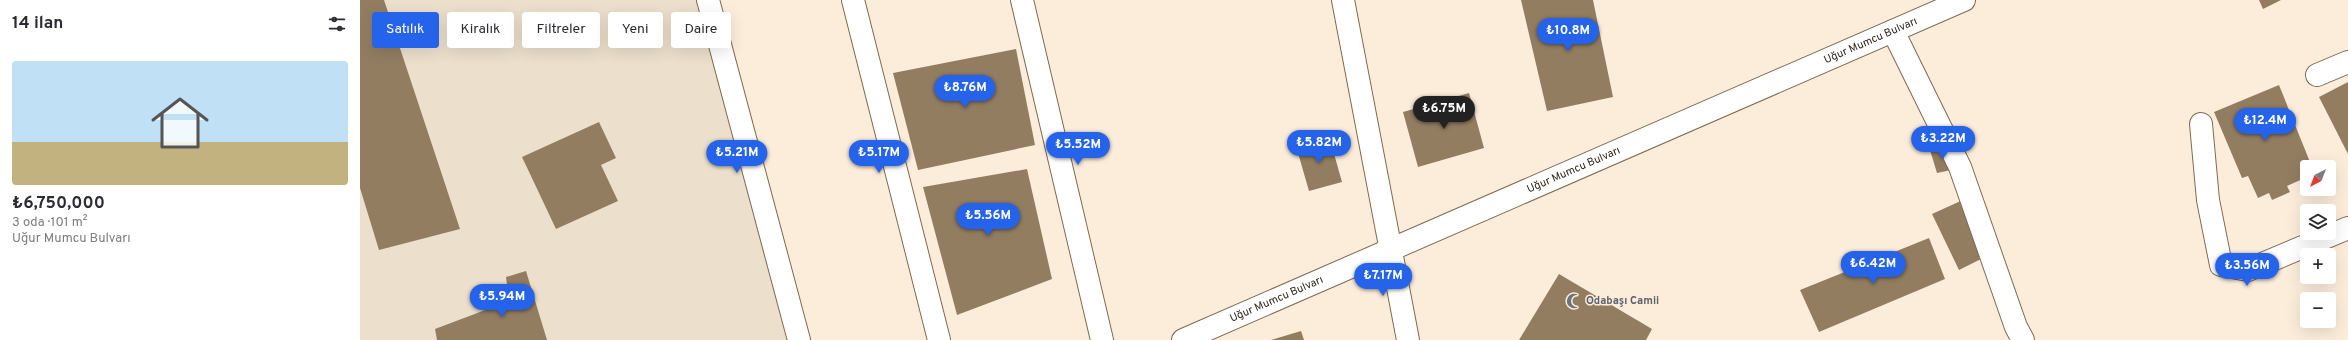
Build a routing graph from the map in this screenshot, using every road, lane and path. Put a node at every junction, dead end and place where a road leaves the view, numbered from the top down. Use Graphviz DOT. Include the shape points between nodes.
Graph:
graph roads {
  1 [pos="708,0"];
  2 [pos="853,0"];
  3 [pos="1022,0"];
  4 [pos="1343,0"];
  5 [pos="1964,0"];
  6 [pos="1893,31"];
  7 [pos="2348,62"];
  8 [pos="2317,75"];
  9 [pos="2201,124"];
  10 [pos="2348,228"];
  11 [pos="1391,248"];
  12 [pos="799,340"];
  13 [pos="939,340"];
  14 [pos="1102,340"];
  15 [pos="1183,340"];
  16 [pos="1408,340"];
  17 [pos="2023,340"];
  1 -- 12 [label="street"];
  2 -- 13 [label="street"];
  3 -- 14 [label="street"];
  4 -- 11 [label="street"];
  5 -- 6 [label="street, Uğur Mumcu Bulvarı"];
  6 -- 11 [label="street, Uğur Mumcu Bulvarı"];
  6 -- 17 [label="street" via="1960,168 2016,327"];
  7 -- 8 [label="street"];
  9 -- 10 [label="street" via="2208,200 2221,265 2248,270"];
  11 -- 15 [label="street, Uğur Mumcu Bulvarı"];
  11 -- 16 [label="street"];
}
